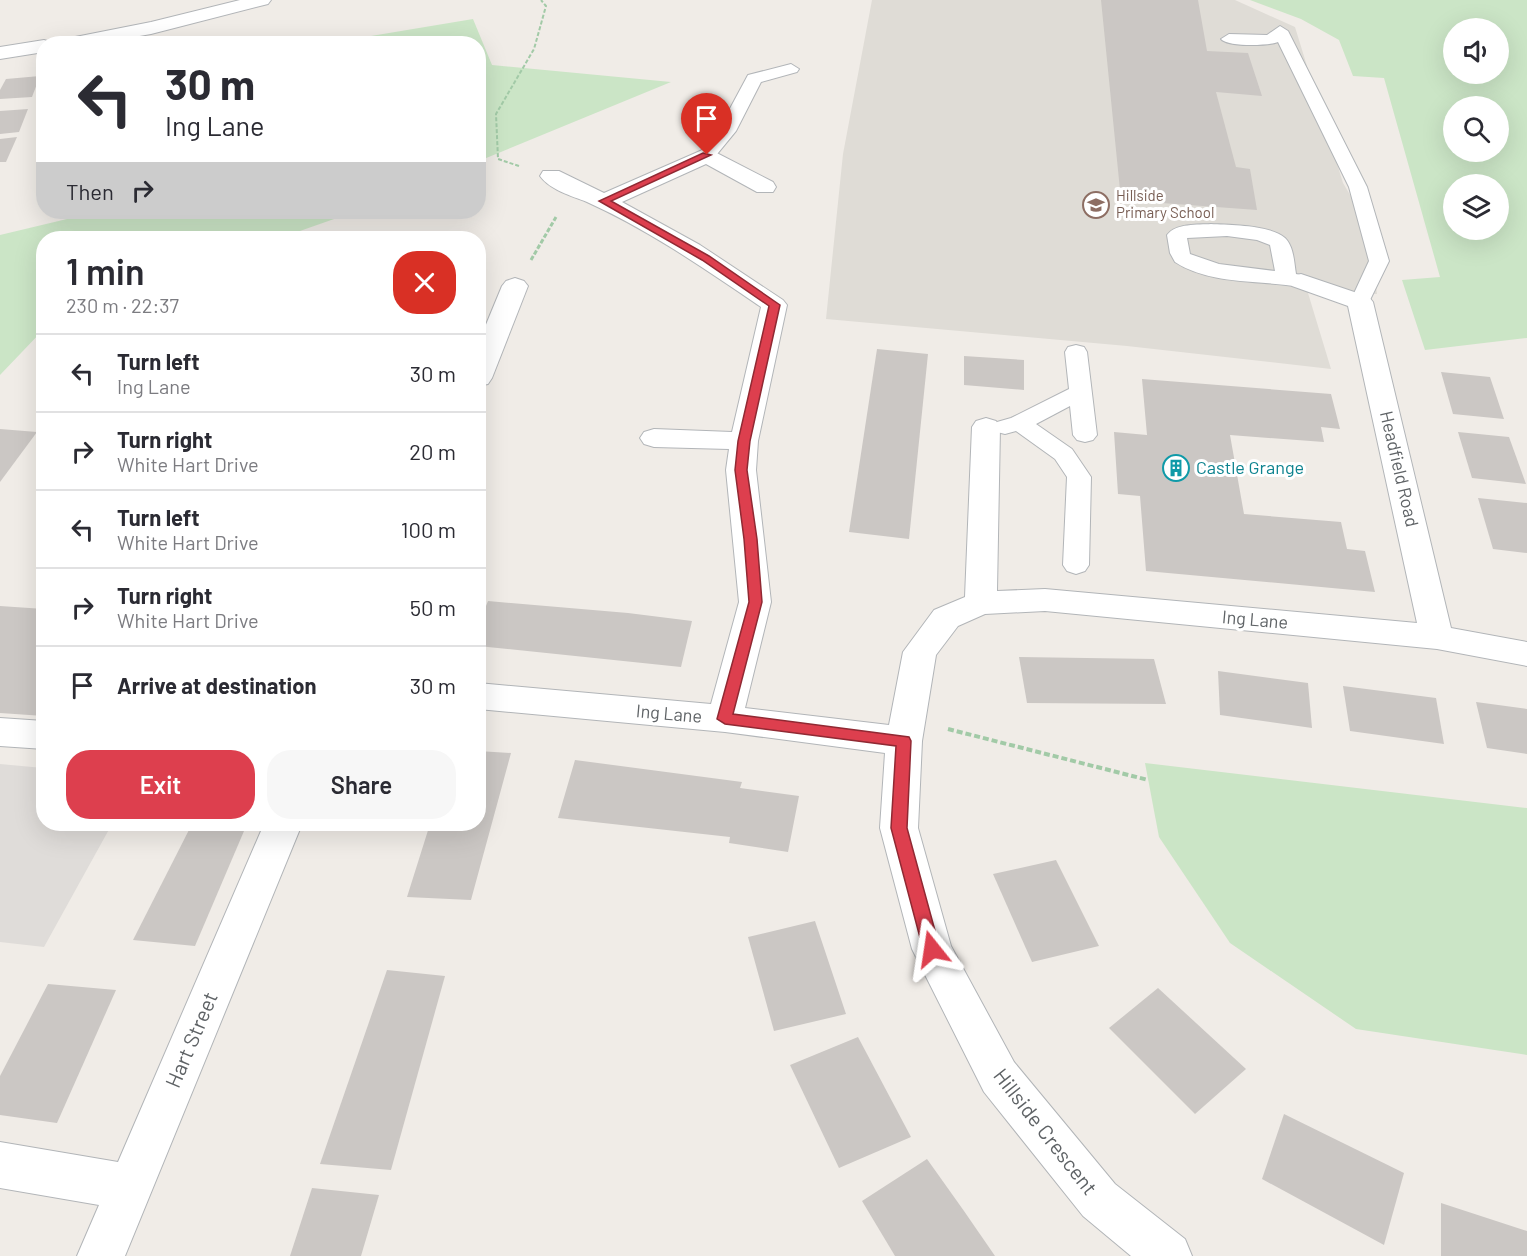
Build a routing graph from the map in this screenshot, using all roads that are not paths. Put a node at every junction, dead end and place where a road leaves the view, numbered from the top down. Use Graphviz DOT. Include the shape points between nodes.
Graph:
graph roads {
  1 [pos="262,0"];
  2 [pos="104,36"];
  3 [pos="1230,39"];
  4 [pos="36,47"];
  5 [pos="0,53"];
  6 [pos="791,69"];
  7 [pos="707,155"];
  8 [pos="551,176"];
  9 [pos="765,187"];
  10 [pos="604,201"];
  11 [pos="1294,279"];
  12 [pos="515,286"];
  13 [pos="1360,302"];
  14 [pos="1076,352"];
  15 [pos="486,358"];
  16 [pos="1080,392"];
  17 [pos="1019,423"];
  18 [pos="987,427"];
  19 [pos="1084,435"];
  20 [pos="654,438"];
  21 [pos="744,441"];
  22 [pos="1076,565"];
  23 [pos="981,603"];
  24 [pos="1437,637"];
  25 [pos="1527,654"];
  26 [pos="486,697"];
  27 [pos="725,719"];
  28 [pos="906,730"];
  29 [pos="0,732"];
  30 [pos="36,734"];
  31 [pos="280,831"];
  32 [pos="0,1164"];
  33 [pos="130,1187"];
  34 [pos="101,1256"];
  35 [pos="1168,1256"];
  1 -- 2 [label="street"];
  3 -- 13 [label="lane" via="1271,40 1280,31 1358,187 1379,261"];
  4 -- 5 [label="street"];
  6 -- 7 [label="lane" via="754,79 727,131"];
  7 -- 9 [label="street"];
  7 -- 10 [label="street"];
  8 -- 10 [label="street" via="573,190"];
  10 -- 21 [label="street" via="705,258 774,305"];
  11 -- 11 [label="lane" via="1207,270 1189,264 1181,256 1177,236 1195,230 1260,234 1281,246"];
  11 -- 13 [label="street"];
  12 -- 15 [label="street"];
  13 -- 24 [label="street, Headfield Road"];
  14 -- 16 [label="lane"];
  16 -- 17 [label="lane"];
  16 -- 19 [label="lane"];
  17 -- 18 [label="lane"];
  17 -- 22 [label="lane" via="1064,454 1079,477"];
  18 -- 23 [label="street"];
  20 -- 21 [label="street"];
  21 -- 27 [label="street" via="741,470 755,602"];
  23 -- 24 [label="street, Ing Lane" via="1046,600"];
  23 -- 28 [label="street, Ing Lane" via="946,618 920,652"];
  24 -- 25 [label="street, Ing Lane"];
  26 -- 27 [label="street, Ing Lane"];
  27 -- 28 [label="street, Ing Lane"];
  28 -- 35 [label="street, Hillside Crescent" via="899,828 932,949 999,1077 1099,1200"];
  29 -- 30 [label="street"];
  31 -- 33 [label="street, Hart Street"];
  32 -- 33 [label="street"];
  33 -- 34 [label="street, Hart Street"];
}
